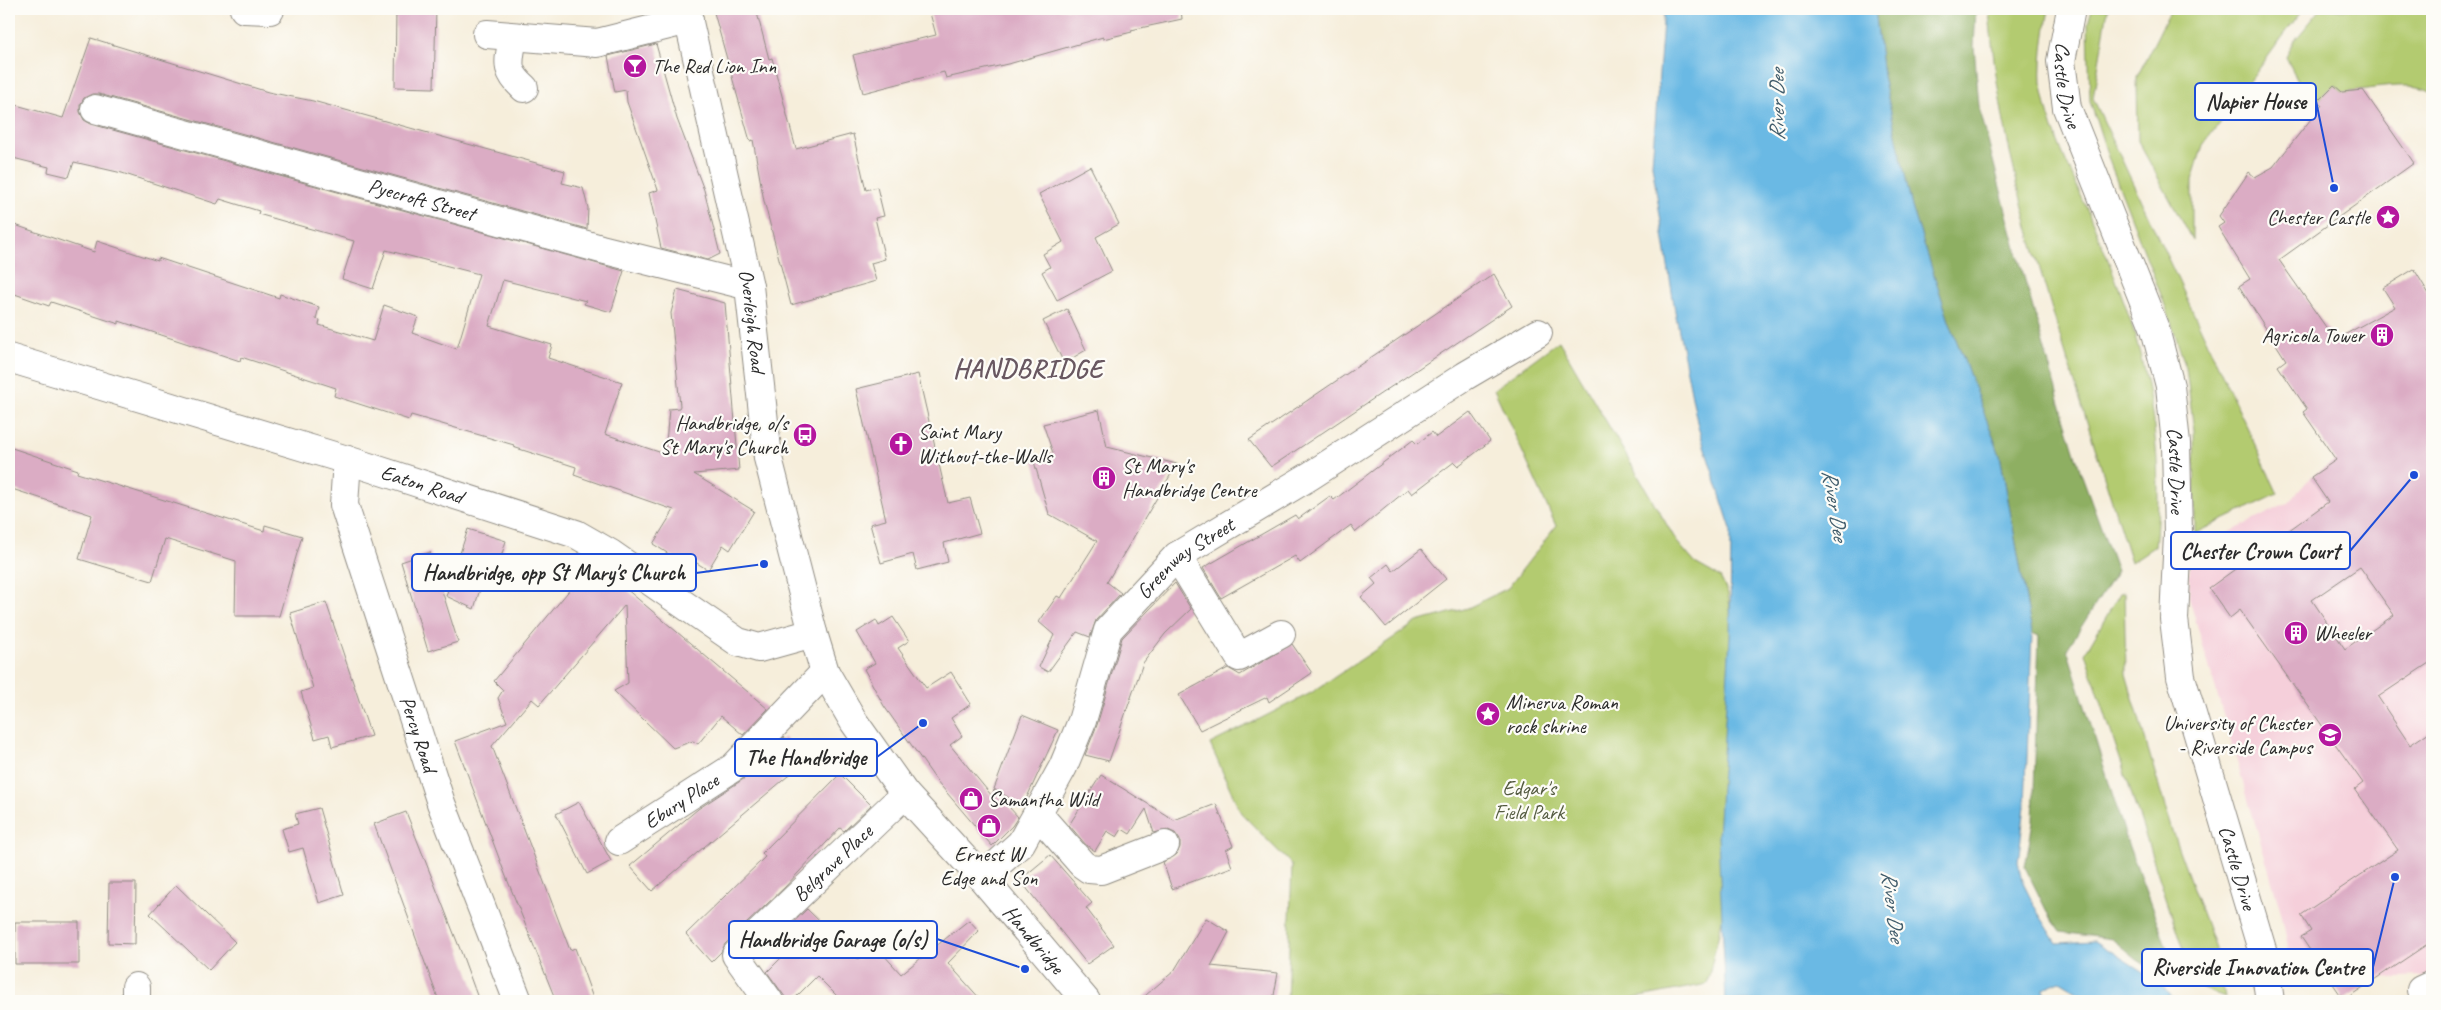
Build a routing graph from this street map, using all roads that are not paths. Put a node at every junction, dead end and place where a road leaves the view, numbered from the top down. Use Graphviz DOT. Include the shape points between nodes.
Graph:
graph roads {
  1 [pos="2071,9"];
  2 [pos="688,14"];
  3 [pos="524,88"];
  4 [pos="95,109"];
  5 [pos="749,286"];
  6 [pos="1538,333"];
  7 [pos="9,358"];
  8 [pos="347,460"];
  9 [pos="1177,556"];
  10 [pos="813,633"];
  11 [pos="1281,634"];
  12 [pos="825,672"];
  13 [pos="905,794"];
  14 [pos="1038,814"];
  15 [pos="619,841"];
  16 [pos="1165,845"];
  17 [pos="982,878"];
  18 [pos="518,1001"];
  19 [pos="769,1001"];
  20 [pos="1086,1001"];
  21 [pos="2270,1001"];
  1 -- 21 [label="street, Castle Drive" via="2061,61 2067,108 2155,329 2170,386 2176,444 2178,535 2174,619 2182,677 2263,953"];
  2 -- 3 [label="street" via="597,42 500,36 513,78"];
  2 -- 5 [label="street, Overleigh Road"];
  4 -- 5 [label="street, Pyecroft Street" via="601,249"];
  5 -- 10 [label="street, Overleigh Road" via="768,458"];
  6 -- 9 [label="street, Greenway Street"];
  7 -- 8 [label="street, Eaton Road"];
  8 -- 10 [label="street, Eaton Road" via="576,534 611,554 738,642 759,648"];
  8 -- 18 [label="street, Percy Road" via="344,505 440,803"];
  9 -- 11 [label="street" via="1239,657"];
  9 -- 14 [label="street, Greenway Street" via="1108,630 1082,722"];
  10 -- 12 [label="street, Handbridge"];
  12 -- 13 [label="street, Handbridge" via="854,722"];
  12 -- 15 [label="street, Ebury Place" via="734,767"];
  13 -- 17 [label="street, Handbridge"];
  13 -- 19 [label="street, Belgrave Place" via="736,955"];
  14 -- 16 [label="street" via="1089,869 1101,870"];
  14 -- 17 [label="street, Greenway Street" via="1021,843"];
  17 -- 20 [label="street, Handbridge"];
}
